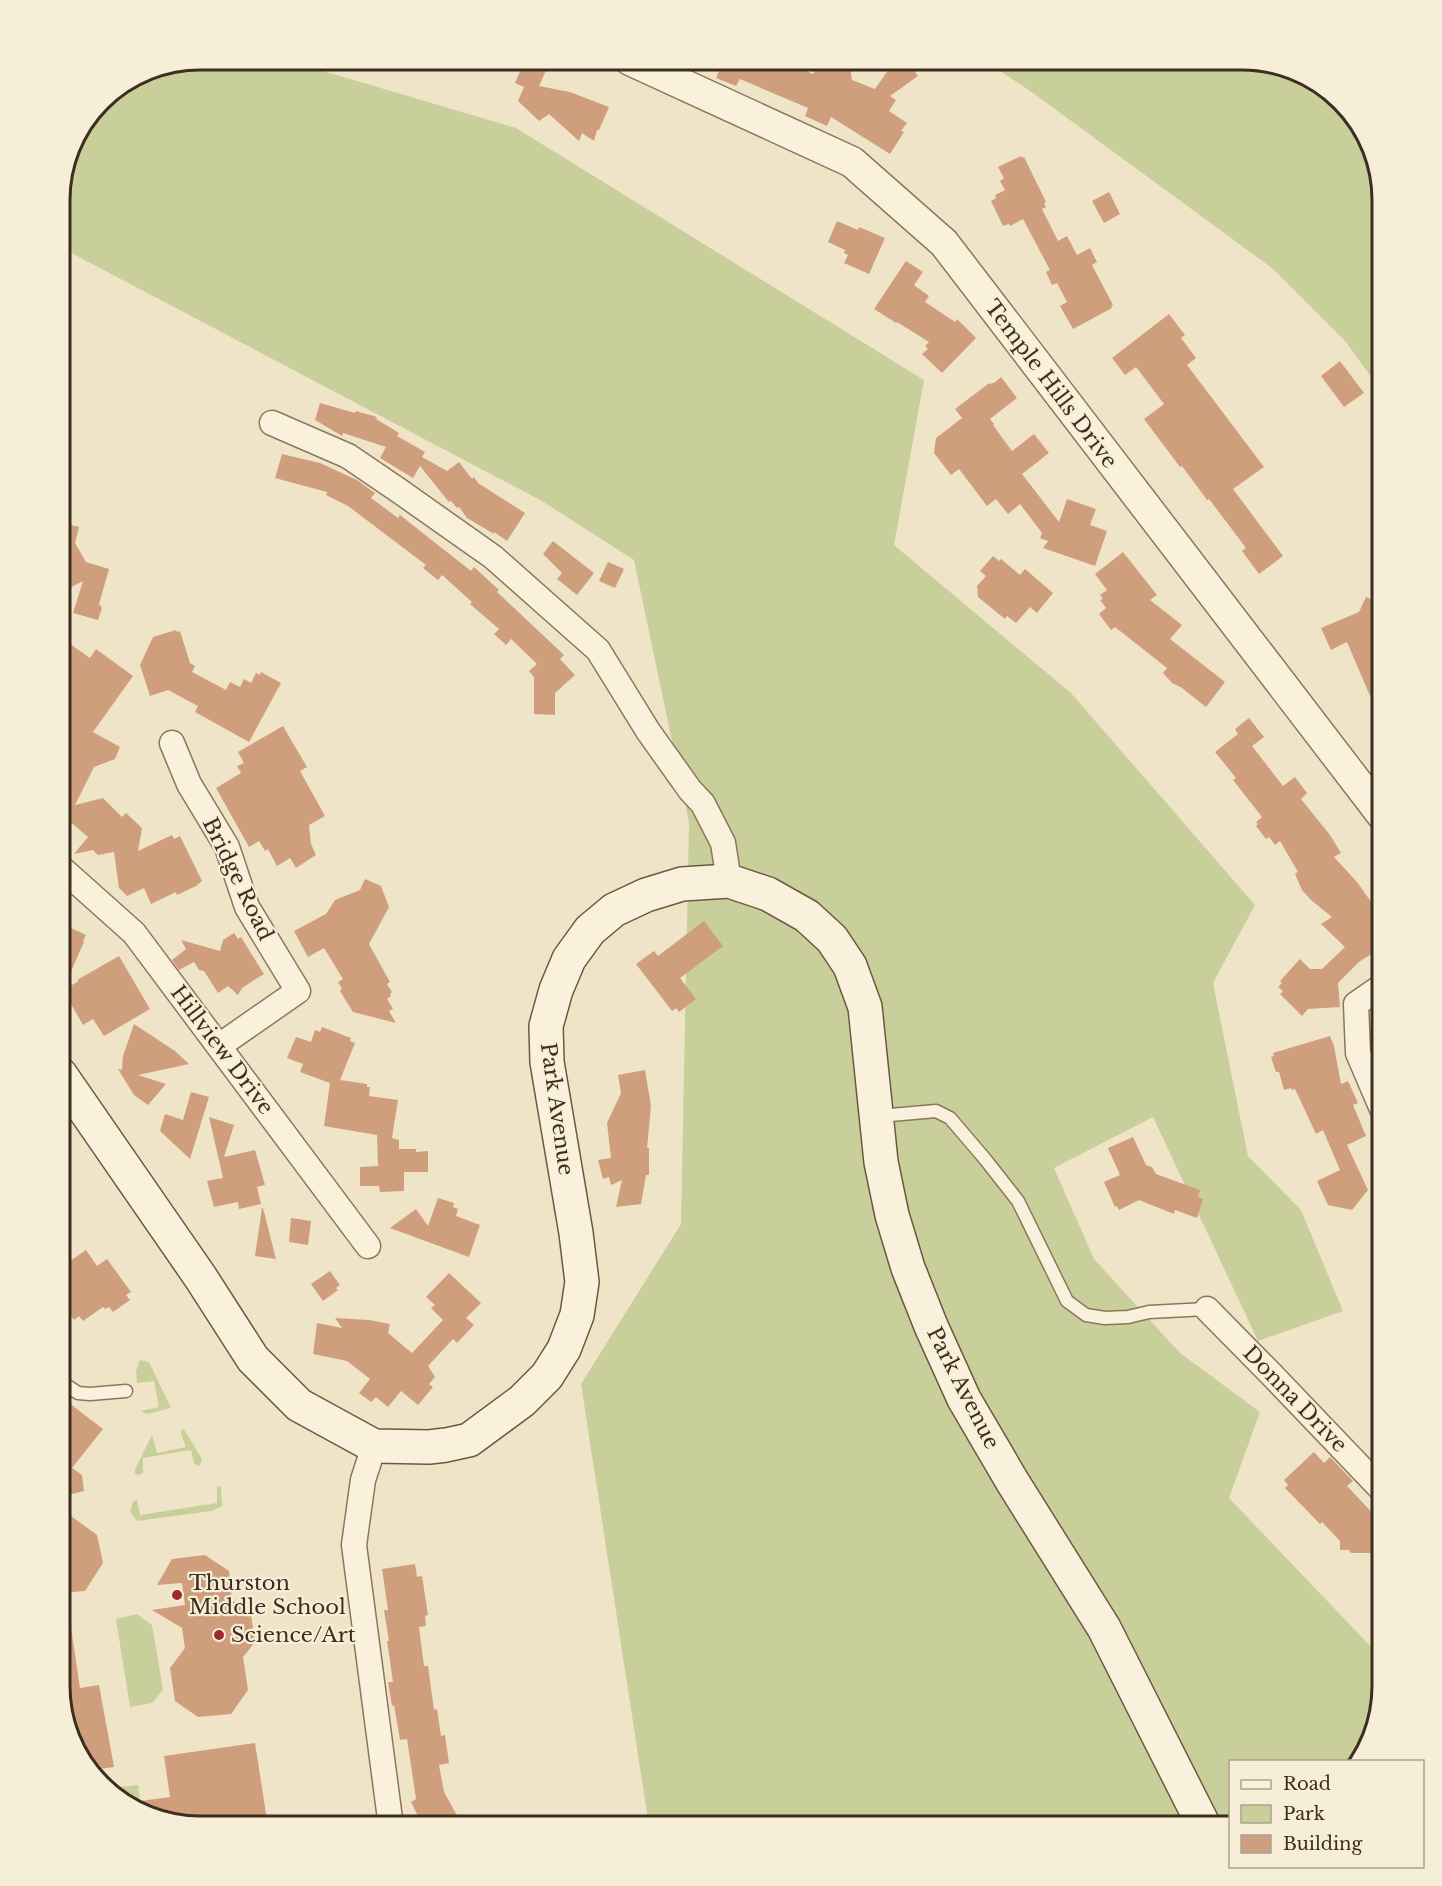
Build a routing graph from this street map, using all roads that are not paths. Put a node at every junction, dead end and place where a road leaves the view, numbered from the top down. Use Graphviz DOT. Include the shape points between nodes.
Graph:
graph roads {
  1 [pos="654,71"];
  2 [pos="272,423"];
  3 [pos="172,743"];
  4 [pos="1372,802"];
  5 [pos="71,876"];
  6 [pos="729,881"];
  7 [pos="1372,993"];
  8 [pos="219,1046"];
  9 [pos="1372,1085"];
  10 [pos="70,1089"];
  11 [pos="876,1117"];
  12 [pos="368,1246"];
  13 [pos="1207,1309"];
  14 [pos="70,1388"];
  15 [pos="126,1391"];
  16 [pos="374,1446"];
  17 [pos="1372,1480"];
  18 [pos="391,1816"];
  19 [pos="1199,1816"];
  1 -- 4 [label="street, Temple Hills Drive" via="852,162 944,243"];
  2 -- 6 [label="street" via="348,456 398,490 493,557 598,650 648,732 703,804 723,843"];
  3 -- 8 [label="street, Bridge Road" via="189,784 227,847 247,906 298,991"];
  5 -- 8 [label="street, Hillview Drive" via="134,933"];
  6 -- 11 [label="main road, Park Avenue" via="768,894 807,916 832,939 850,966 866,1007"];
  6 -- 16 [label="main road, Park Avenue" via="682,884 614,910 590,930 569,958 556,990 546,1026 547,1062 582,1282 577,1315 547,1376 513,1408 469,1440 429,1447"];
  7 -- 9 [label="street" via="1356,1004 1358,1053"];
  8 -- 12 [label="street, Hillview Drive"];
  10 -- 16 [label="main road, Park Avenue" via="253,1359 299,1405"];
  11 -- 13 [label="lane" via="936,1111 950,1118 1018,1201 1067,1301 1086,1315 1128,1317"];
  11 -- 19 [label="main road, Park Avenue" via="892,1215 908,1268 964,1399 1104,1628"];
  13 -- 17 [label="street, Donna Drive"];
  14 -- 15 [label="lane" via="90,1394"];
  16 -- 18 [label="street" via="363,1480 354,1545"];
}
